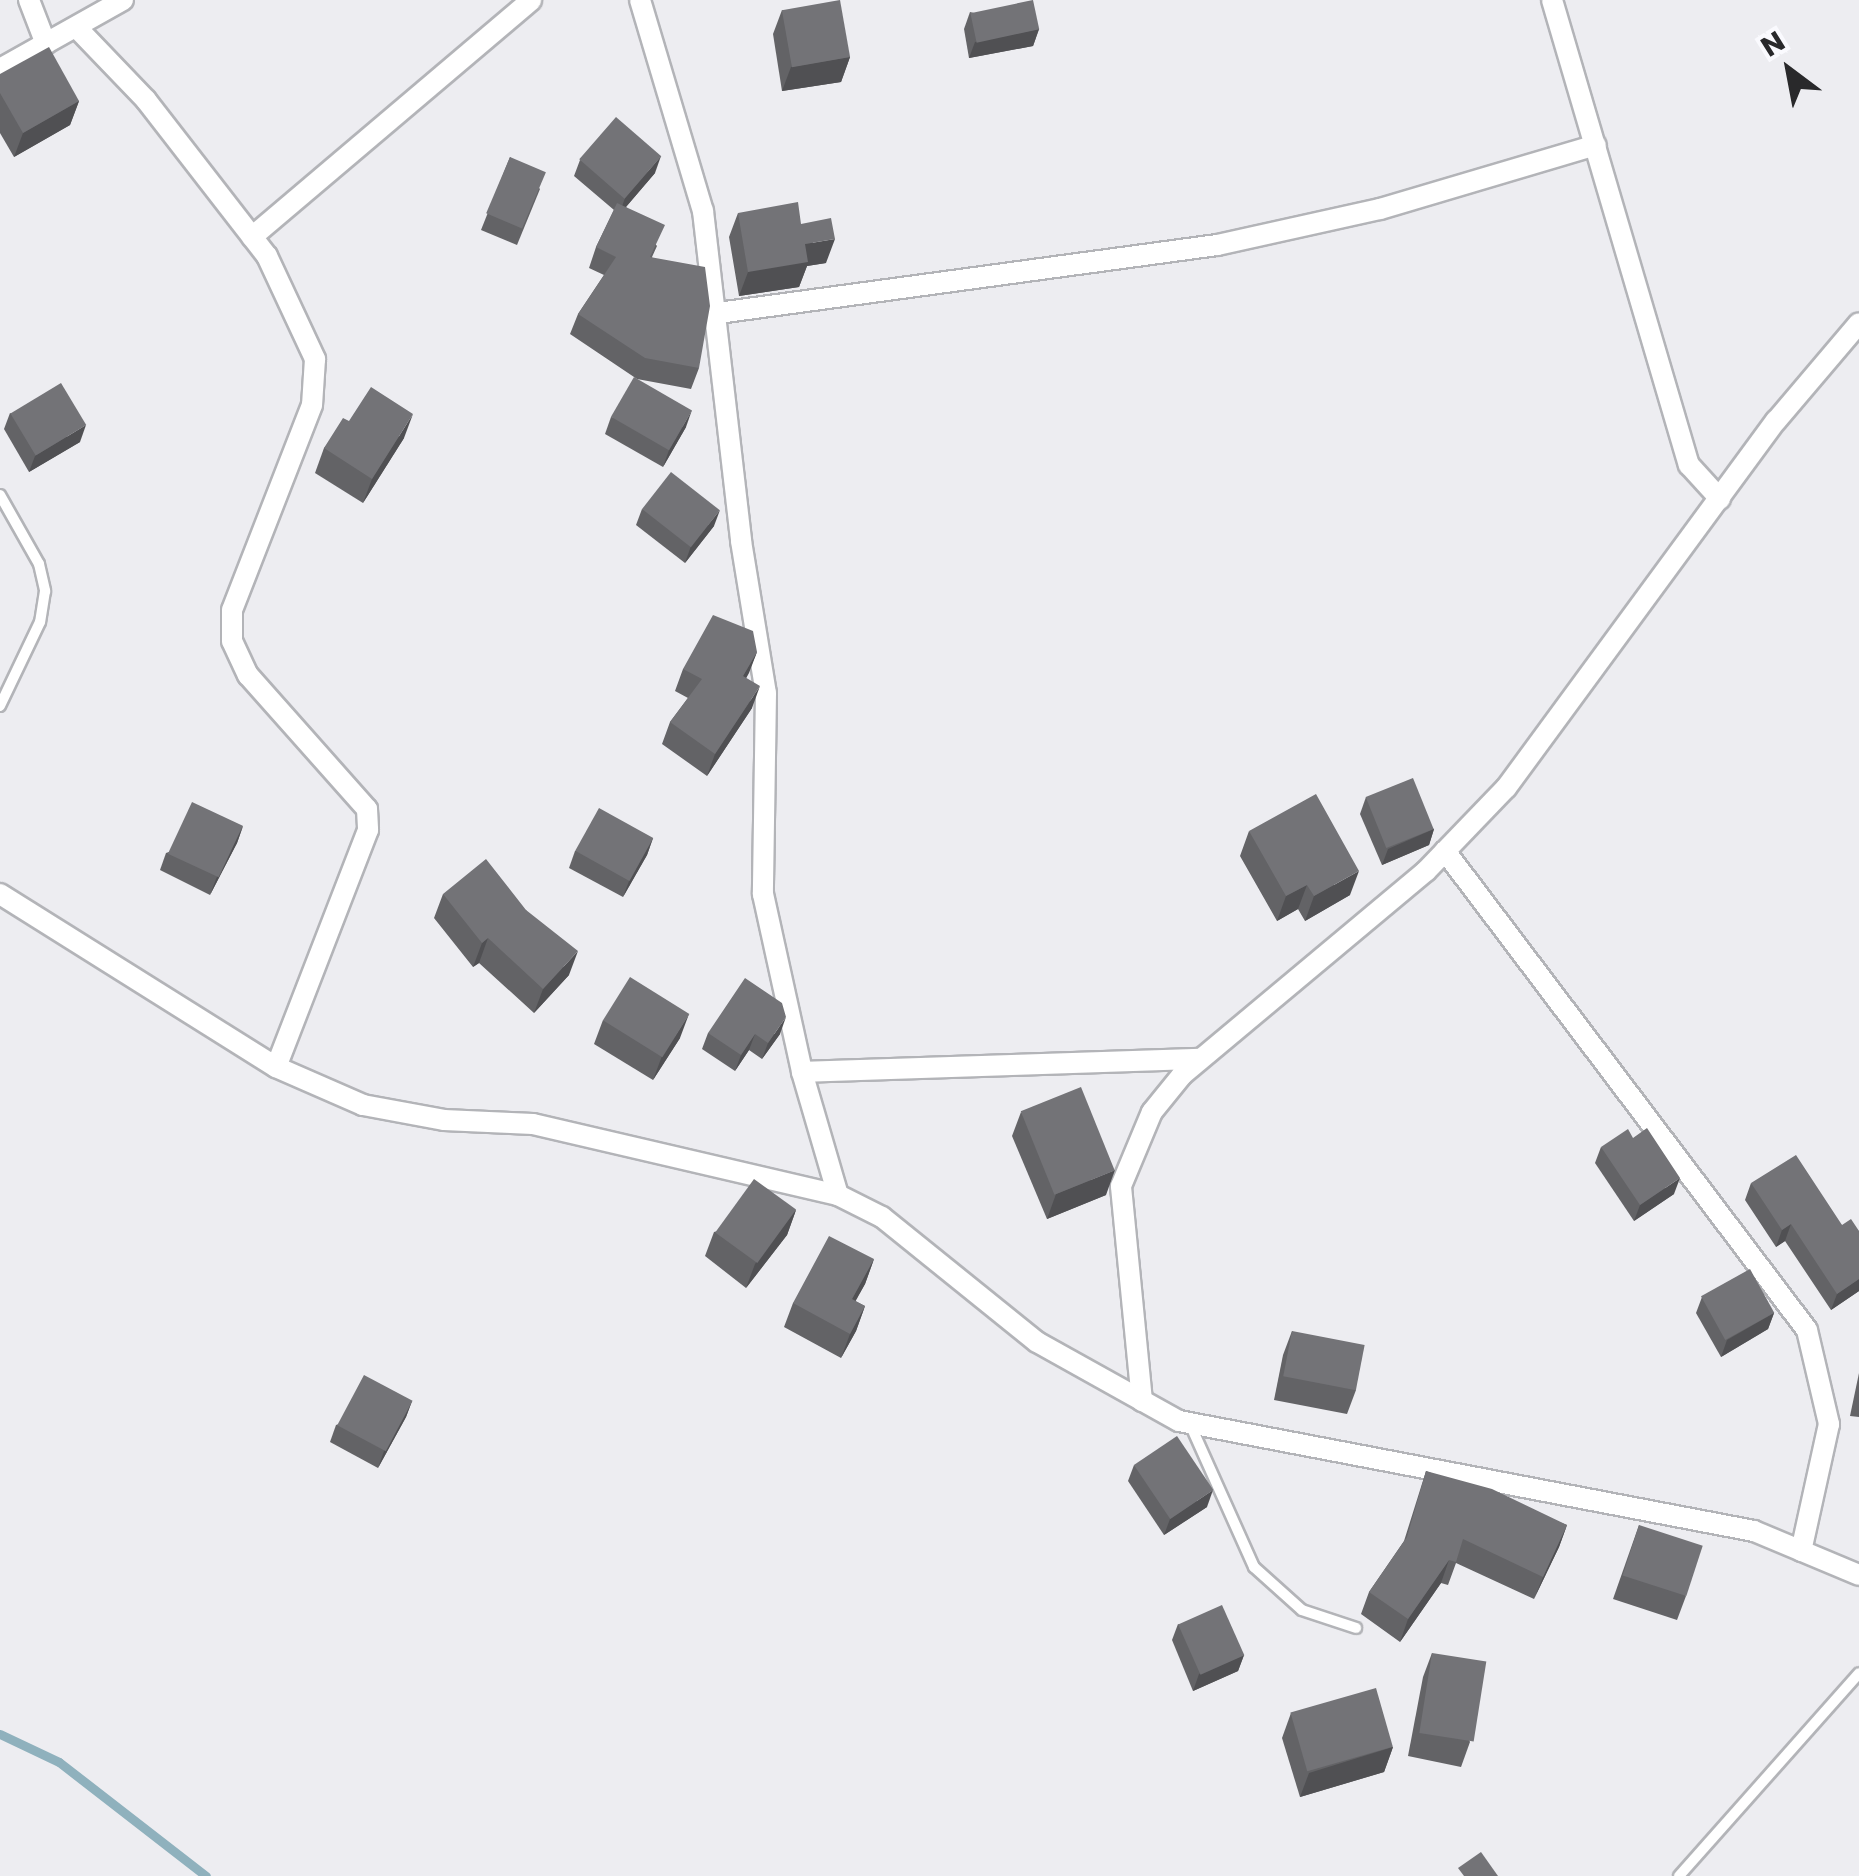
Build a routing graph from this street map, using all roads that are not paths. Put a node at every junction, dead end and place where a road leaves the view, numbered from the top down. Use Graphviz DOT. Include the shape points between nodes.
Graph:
graph roads {
  1 [pos="29,0"];
  2 [pos="122,0"];
  3 [pos="530,0"];
  4 [pos="640,0"];
  5 [pos="1552,0"];
  6 [pos="77,28"];
  7 [pos="46,44"];
  8 [pos="0,69"];
  9 [pos="1596,144"];
  10 [pos="252,236"];
  11 [pos="718,313"];
  12 [pos="1859,323"];
  13 [pos="0,495"];
  14 [pos="1720,499"];
  15 [pos="0,706"];
  16 [pos="1445,851"];
  17 [pos="0,894"];
  18 [pos="1200,1059"];
  19 [pos="276,1067"];
  20 [pos="802,1072"];
  21 [pos="838,1194"];
  22 [pos="1142,1401"];
  23 [pos="1190,1423"];
  24 [pos="1801,1550"];
  25 [pos="1859,1575"];
  26 [pos="1356,1628"];
  27 [pos="1859,1673"];
  28 [pos="1679,1876"];
  1 -- 7 [label="street"];
  2 -- 6 [label="street"];
  3 -- 10 [label="street"];
  4 -- 11 [label="street" via="703,211"];
  5 -- 9 [label="street"];
  6 -- 7 [label="street"];
  6 -- 10 [label="street" via="146,100"];
  7 -- 8 [label="street"];
  9 -- 11 [label="street" via="1380,209 1217,245"];
  9 -- 14 [label="street" via="1690,464"];
  10 -- 19 [label="street" via="299,315 316,359 312,405 232,610 232,641 248,676 367,809 368,830"];
  11 -- 20 [label="street" via="741,541 766,693 762,894"];
  12 -- 14 [label="street"];
  13 -- 15 [label="lane" via="39,564 44,591 40,622"];
  14 -- 16 [label="street" via="1506,788"];
  16 -- 18 [label="street"];
  16 -- 24 [label="street" via="1807,1330 1829,1424"];
  17 -- 19 [label="street"];
  18 -- 20 [label="street"];
  18 -- 22 [label="street" via="1152,1112 1121,1186"];
  19 -- 21 [label="street" via="363,1105 408,1116 533,1124"];
  20 -- 21 [label="street"];
  21 -- 22 [label="street" via="882,1217 1037,1342"];
  22 -- 23 [label="street"];
  23 -- 24 [label="street" via="1754,1531"];
  23 -- 26 [label="lane" via="1254,1566 1302,1610"];
  24 -- 25 [label="street"];
  27 -- 28 [label="lane"];
}
